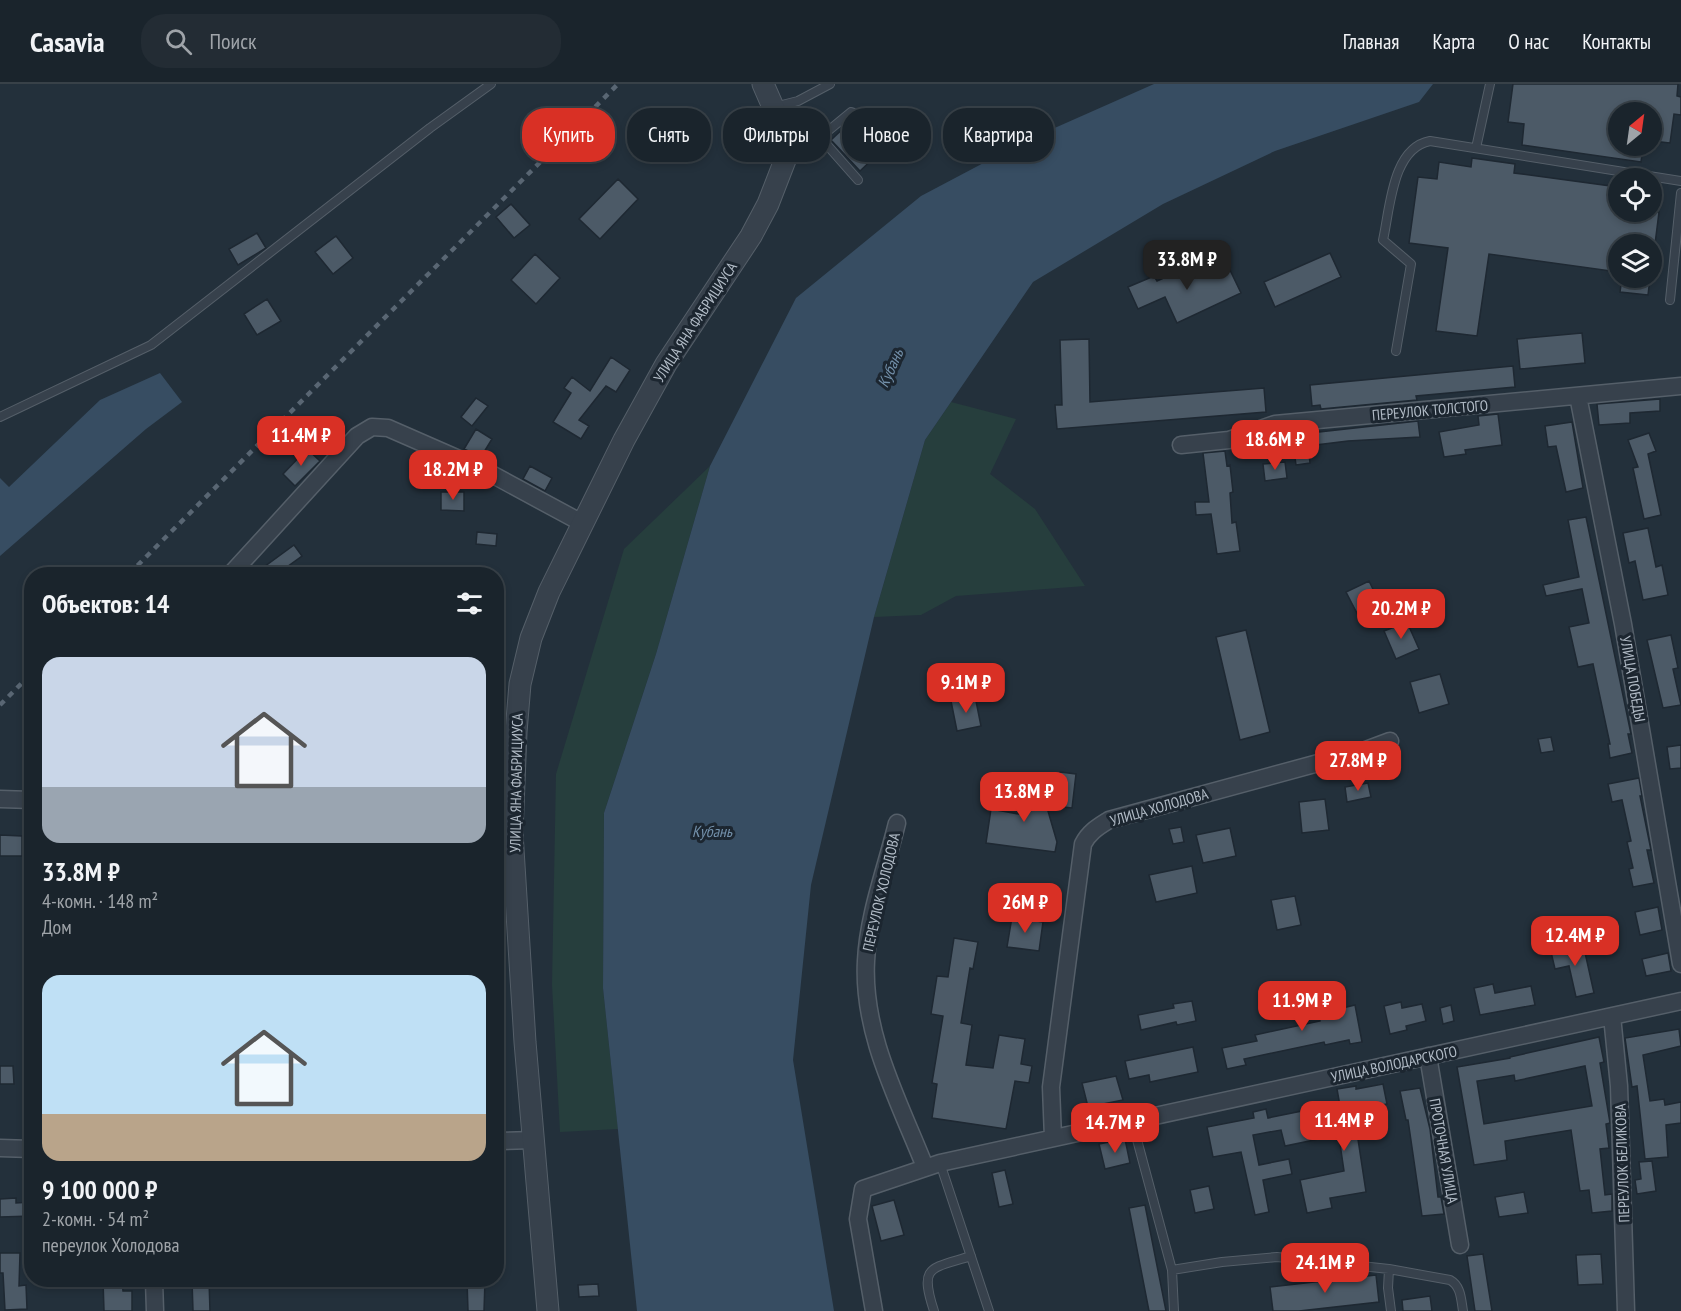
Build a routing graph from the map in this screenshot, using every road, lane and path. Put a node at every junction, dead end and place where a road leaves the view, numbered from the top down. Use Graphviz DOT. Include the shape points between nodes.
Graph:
graph roads {
  1 [pos="491,84"];
  2 [pos="763,84"];
  3 [pos="830,84"];
  4 [pos="1490,84"];
  5 [pos="774,107"];
  6 [pos="842,119"];
  7 [pos="830,129"];
  8 [pos="830,148"];
  9 [pos="1476,148"];
  10 [pos="784,162"];
  11 [pos="858,180"];
  12 [pos="1681,181"];
  13 [pos="1681,194"];
  14 [pos="1670,300"];
  15 [pos="1396,351"];
  16 [pos="1681,386"];
  17 [pos="1578,396"];
  18 [pos="0,417"];
  19 [pos="1181,445"];
  20 [pos="582,523"];
  21 [pos="237,567"];
  22 [pos="1390,741"];
  23 [pos="0,799"];
  24 [pos="24,800"];
  25 [pos="897,823"];
  26 [pos="504,833"];
  27 [pos="1681,964"];
  28 [pos="1681,1001"];
  29 [pos="1612,1016"];
  30 [pos="1428,1056"];
  31 [pos="1132,1121"];
  32 [pos="1053,1138"];
  33 [pos="534,1140"];
  34 [pos="504,1141"];
  35 [pos="0,1148"];
  36 [pos="24,1149"];
  37 [pos="932,1165"];
  38 [pos="1460,1245"];
  39 [pos="971,1256"];
  40 [pos="1389,1269"];
  41 [pos="1172,1270"];
  42 [pos="154,1287"];
  43 [pos="154,1311"];
  44 [pos="548,1311"];
  45 [pos="874,1311"];
  46 [pos="934,1311"];
  47 [pos="989,1311"];
  48 [pos="1174,1311"];
  49 [pos="1391,1311"];
  50 [pos="1463,1311"];
  51 [pos="1626,1311"];
  1 -- 18 [label="lane" via="151,345"];
  2 -- 5 [label="street"];
  3 -- 5 [label="lane" via="798,101"];
  4 -- 9 [label="lane"];
  6 -- 7 [label="lane"];
  8 -- 11 [label="lane"];
  9 -- 12 [label="lane"];
  9 -- 15 [label="lane" via="1420,142 1398,168 1383,240 1411,264"];
  10 -- 20 [label="street, УЛИЦА ЯНА ФАБРИЦИУСА" via="751,236 666,364"];
  13 -- 14 [label="lane"];
  16 -- 17 [label="street, ПЕРЕУЛОК ТОЛСТОГО"];
  17 -- 19 [label="street, ПЕРЕУЛОК ТОЛСТОГО" via="1275,424 1229,440"];
  17 -- 27 [label="street, УЛИЦА ПОБЕДЫ" via="1623,624"];
  20 -- 21 [label="street" via="484,470 388,428 372,427 357,436"];
  20 -- 26 [label="street, УЛИЦА ЯНА ФАБРИЦИУСА" via="531,638 520,684"];
  22 -- 32 [label="street, УЛИЦА ХОЛОДОВА" via="1109,820 1086,837 1051,1087"];
  23 -- 24 [label="street"];
  25 -- 37 [label="street, ПЕРЕУЛОК ХОЛОДОВА" via="869,932 866,989 873,1037"];
  26 -- 33 [label="street, УЛИЦА ЯНА ФАБРИЦИУСА"];
  28 -- 29 [label="street, УЛИЦА ВОЛОДАРСКОГО"];
  29 -- 30 [label="street, УЛИЦА ВОЛОДАРСКОГО"];
  29 -- 51 [label="street, ПЕРЕУЛОК БЕЛИКОВА" via="1619,1086"];
  30 -- 31 [label="street, УЛИЦА ВОЛОДАРСКОГО"];
  30 -- 38 [label="street, ПРОТОЧНАЯ УЛИЦА"];
  31 -- 32 [label="street, УЛИЦА ВОЛОДАРСКОГО"];
  31 -- 41 [label="lane"];
  32 -- 37 [label="street, УЛИЦА ВОЛОДАРСКОГО"];
  33 -- 34 [label="street"];
  33 -- 44 [label="street, УЛИЦА ЯНА ФАБРИЦИУСА"];
  35 -- 36 [label="street"];
  37 -- 39 [label="lane"];
  37 -- 45 [label="street, УЛИЦА ВОЛОДАРСКОГО" via="863,1189 858,1219"];
  39 -- 46 [label="lane" via="937,1266 928,1274 926,1286"];
  39 -- 47 [label="lane"];
  40 -- 41 [label="lane" via="1277,1257"];
  40 -- 49 [label="lane"];
  40 -- 50 [label="lane" via="1456,1283"];
  41 -- 48 [label="lane"];
  42 -- 43 [label="street"];
}
